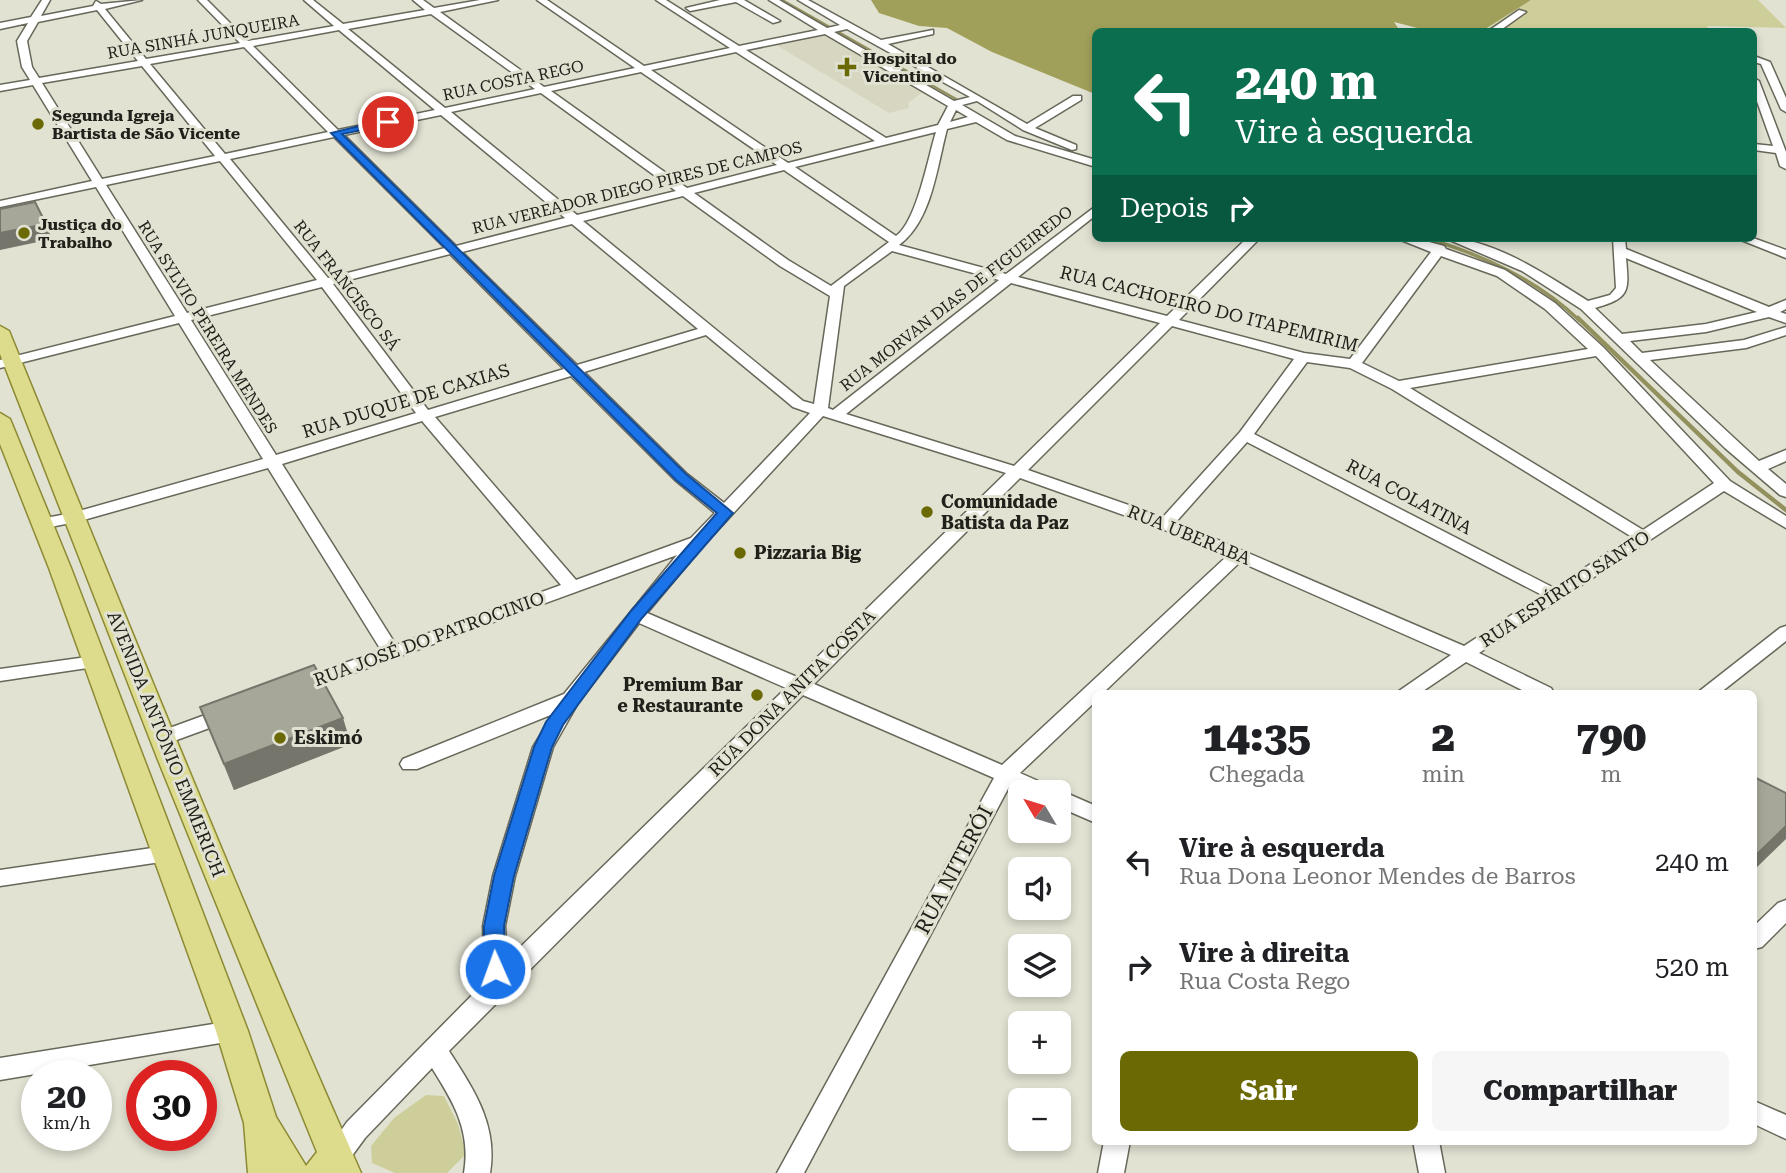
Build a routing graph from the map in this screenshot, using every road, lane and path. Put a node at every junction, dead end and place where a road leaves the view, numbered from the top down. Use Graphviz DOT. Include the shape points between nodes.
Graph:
graph roads {
  1 [pos="46,0"];
  2 [pos="116,0"];
  3 [pos="138,0"];
  4 [pos="202,0"];
  5 [pos="309,0"];
  6 [pos="417,0"];
  7 [pos="494,0"];
  8 [pos="541,0"];
  9 [pos="660,0"];
  10 [pos="736,0"];
  11 [pos="773,0"];
  12 [pos="802,0"];
  13 [pos="692,4"];
  14 [pos="97,6"];
  15 [pos="432,11"];
  16 [pos="1522,12"];
  17 [pos="35,17"];
  18 [pos="776,21"];
  19 [pos="0,24"];
  20 [pos="846,26"];
  21 [pos="340,27"];
  22 [pos="1496,28"];
  23 [pos="829,30"];
  24 [pos="930,32"];
  25 [pos="880,43"];
  26 [pos="247,44"];
  27 [pos="734,48"];
  28 [pos="1757,61"];
  29 [pos="145,62"];
  30 [pos="642,69"];
  31 [pos="36,81"];
  32 [pos="0,88"];
  33 [pos="545,89"];
  34 [pos="1757,89"];
  35 [pos="977,98"];
  36 [pos="1077,98"];
  37 [pos="955,104"];
  38 [pos="1786,109"];
  39 [pos="441,111"];
  40 [pos="978,118"];
  41 [pos="943,126"];
  42 [pos="1027,128"];
  43 [pos="335,133"];
  44 [pos="883,141"];
  45 [pos="1757,147"];
  46 [pos="1780,150"];
  47 [pos="1092,152"];
  48 [pos="222,157"];
  49 [pos="1092,163"];
  50 [pos="788,165"];
  51 [pos="1786,166"];
  52 [pos="98,183"];
  53 [pos="686,191"];
  54 [pos="0,204"];
  55 [pos="1092,212"];
  56 [pos="573,220"];
  57 [pos="1250,242"];
  58 [pos="1416,242"];
  59 [pos="1461,242"];
  60 [pos="1753,242"];
  61 [pos="894,244"];
  62 [pos="1620,244"];
  63 [pos="1440,249"];
  64 [pos="454,250"];
  65 [pos="1786,254"];
  66 [pos="1012,278"];
  67 [pos="325,282"];
  68 [pos="835,294"];
  69 [pos="1786,304"];
  70 [pos="1586,306"];
  71 [pos="1768,311"];
  72 [pos="183,318"];
  73 [pos="1786,319"];
  74 [pos="1169,321"];
  75 [pos="708,330"];
  76 [pos="0,331"];
  77 [pos="1786,331"];
  78 [pos="1620,338"];
  79 [pos="1599,351"];
  80 [pos="1303,357"];
  81 [pos="1640,357"];
  82 [pos="6,363"];
  83 [pos="1354,365"];
  84 [pos="576,370"];
  85 [pos="1398,386"];
  86 [pos="829,412"];
  87 [pos="424,414"];
  88 [pos="0,419"];
  89 [pos="1245,435"];
  90 [pos="44,445"];
  91 [pos="12,455"];
  92 [pos="1786,455"];
  93 [pos="271,462"];
  94 [pos="1757,468"];
  95 [pos="1015,471"];
  96 [pos="1724,484"];
  97 [pos="1786,492"];
  98 [pos="726,513"];
  99 [pos="74,518"];
  100 [pos="1786,523"];
  101 [pos="41,524"];
  102 [pos="1166,524"];
  103 [pos="1643,537"];
  104 [pos="697,542"];
  105 [pos="1239,554"];
  106 [pos="572,587"];
  107 [pos="1555,596"];
  108 [pos="636,615"];
  109 [pos="1786,632"];
  110 [pos="391,652"];
  111 [pos="1465,654"];
  112 [pos="94,662"];
  113 [pos="0,675"];
  114 [pos="800,685"];
  115 [pos="1095,690"];
  116 [pos="1411,690"];
  117 [pos="1539,690"];
  118 [pos="1711,690"];
  119 [pos="1092,693"];
  120 [pos="277,695"];
  121 [pos="571,699"];
  122 [pos="239,710"];
  123 [pos="163,738"];
  124 [pos="410,764"];
  125 [pos="1006,774"];
  126 [pos="1019,780"];
  127 [pos="1071,804"];
  128 [pos="1092,813"];
  129 [pos="166,854"];
  130 [pos="0,878"];
  131 [pos="1786,909"];
  132 [pos="1757,937"];
  133 [pos="497,985"];
  134 [pos="232,1031"];
  135 [pos="434,1050"];
  136 [pos="0,1069"];
  137 [pos="1757,1113"];
  138 [pos="261,1123"];
  139 [pos="1786,1127"];
  140 [pos="1116,1145"];
  141 [pos="1427,1145"];
  142 [pos="334,1167"];
  143 [pos="265,1173"];
  144 [pos="292,1173"];
  145 [pos="477,1173"];
  146 [pos="790,1173"];
  147 [pos="1111,1173"];
  148 [pos="1432,1173"];
  1 -- 17 [label="street, RUA SYLVIO PEREIRA MENDES"];
  2 -- 14 [label="street"];
  3 -- 14 [label="street"];
  4 -- 26 [label="street"];
  5 -- 21 [label="street, RUA UBERABA"];
  6 -- 15 [label="street"];
  7 -- 15 [label="street, RUA SINHÁ JUNQUEIRA"];
  8 -- 30 [label="street"];
  9 -- 27 [label="street"];
  10 -- 13 [label="street"];
  10 -- 18 [label="street"];
  11 -- 23 [label="street"];
  12 -- 20 [label="street"];
  14 -- 17 [label="street"];
  14 -- 29 [label="street, RUA FRANCISCO SÁ"];
  15 -- 21 [label="street, RUA SINHÁ JUNQUEIRA"];
  15 -- 33 [label="street"];
  16 -- 22 [label="street"];
  17 -- 19 [label="street"];
  17 -- 31 [label="street, RUA SYLVIO PEREIRA MENDES" via="22,50"];
  20 -- 23 [label="street, RUA COSTA REGO"];
  20 -- 25 [label="street"];
  21 -- 26 [label="street, RUA SINHÁ JUNQUEIRA"];
  21 -- 39 [label="street, RUA UBERABA"];
  23 -- 27 [label="street, RUA COSTA REGO"];
  23 -- 37 [label="street"];
  24 -- 25 [label="street"];
  25 -- 35 [label="street"];
  26 -- 29 [label="street, RUA SINHÁ JUNQUEIRA"];
  26 -- 43 [label="street"];
  27 -- 30 [label="street, RUA COSTA REGO"];
  27 -- 44 [label="street"];
  28 -- 38 [label="street" via="1765,62"];
  29 -- 31 [label="street, RUA SINHÁ JUNQUEIRA"];
  29 -- 48 [label="street, RUA FRANCISCO SÁ"];
  30 -- 33 [label="street, RUA COSTA REGO"];
  30 -- 50 [label="street"];
  31 -- 32 [label="street, RUA SINHÁ JUNQUEIRA"];
  31 -- 52 [label="street, RUA SYLVIO PEREIRA MENDES"];
  33 -- 39 [label="street, RUA COSTA REGO"];
  33 -- 53 [label="street"];
  34 -- 46 [label="street"];
  35 -- 37 [label="street"];
  35 -- 42 [label="street"];
  36 -- 42 [label="street"];
  37 -- 40 [label="street"];
  37 -- 41 [label="street"];
  39 -- 43 [label="street, RUA COSTA REGO"];
  39 -- 56 [label="street, RUA UBERABA"];
  40 -- 41 [label="street, RUA VEREADOR DIEGO PIRES DE CAMPOS"];
  40 -- 49 [label="street" via="1011,138"];
  41 -- 44 [label="street, RUA VEREADOR DIEGO PIRES DE CAMPOS"];
  41 -- 61 [label="street" via="917,215 907,234"];
  42 -- 47 [label="street"];
  43 -- 48 [label="street, RUA COSTA REGO"];
  43 -- 64 [label="street"];
  44 -- 50 [label="street, RUA VEREADOR DIEGO PIRES DE CAMPOS"];
  45 -- 46 [label="street"];
  46 -- 51 [label="street"];
  48 -- 52 [label="street, RUA COSTA REGO"];
  48 -- 67 [label="street, RUA FRANCISCO SÁ"];
  50 -- 53 [label="street, RUA VEREADOR DIEGO PIRES DE CAMPOS"];
  50 -- 61 [label="street"];
  52 -- 54 [label="street, RUA COSTA REGO"];
  52 -- 72 [label="street, RUA SYLVIO PEREIRA MENDES"];
  53 -- 56 [label="street, RUA VEREADOR DIEGO PIRES DE CAMPOS"];
  53 -- 68 [label="street" via="784,263"];
  55 -- 66 [label="street, RUA MORVAN DIAS DE FIGUEIREDO"];
  56 -- 64 [label="street, RUA VEREADOR DIEGO PIRES DE CAMPOS"];
  56 -- 75 [label="street, RUA UBERABA"];
  57 -- 74 [label="street, RUA DONA ANITA COSTA"];
  58 -- 63 [label="street"];
  59 -- 70 [label="street" via="1526,268"];
  60 -- 65 [label="street"];
  61 -- 66 [label="street, RUA CACHOEIRO DO ITAPEMIRIM"];
  61 -- 68 [label="street" via="838,285"];
  62 -- 70 [label="street" via="1622,288 1615,298"];
  62 -- 71 [label="street"];
  63 -- 79 [label="street" via="1519,283"];
  63 -- 83 [label="street"];
  64 -- 67 [label="street, RUA VEREADOR DIEGO PIRES DE CAMPOS"];
  64 -- 84 [label="street"];
  66 -- 74 [label="street, RUA CACHOEIRO DO ITAPEMIRIM"];
  66 -- 86 [label="street, RUA MORVAN DIAS DE FIGUEIREDO"];
  67 -- 72 [label="street, RUA VEREADOR DIEGO PIRES DE CAMPOS"];
  67 -- 87 [label="street, RUA FRANCISCO SÁ"];
  68 -- 86 [label="street"];
  69 -- 71 [label="street"];
  70 -- 78 [label="street"];
  71 -- 73 [label="street"];
  71 -- 78 [label="street" via="1680,332"];
  72 -- 82 [label="street, RUA VEREADOR DIEGO PIRES DE CAMPOS"];
  72 -- 93 [label="street, RUA SYLVIO PEREIRA MENDES"];
  74 -- 80 [label="street, RUA CACHOEIRO DO ITAPEMIRIM"];
  74 -- 95 [label="street, RUA DONA ANITA COSTA"];
  75 -- 84 [label="street, RUA DUQUE DE CAXIAS"];
  75 -- 86 [label="street, RUA UBERABA" via="788,398"];
  76 -- 82 [label="main road, AVENIDA ANTÔNIO EMMERICH"];
  77 -- 81 [label="street" via="1746,344"];
  78 -- 81 [label="street"];
  79 -- 85 [label="street"];
  79 -- 96 [label="street"];
  80 -- 83 [label="street, RUA CACHOEIRO DO ITAPEMIRIM"];
  80 -- 89 [label="street"];
  81 -- 94 [label="street"];
  82 -- 90 [label="main road, AVENIDA ANTÔNIO EMMERICH"];
  83 -- 85 [label="street, RUA CACHOEIRO DO ITAPEMIRIM"];
  84 -- 87 [label="street, RUA DUQUE DE CAXIAS"];
  84 -- 98 [label="street" via="681,477"];
  85 -- 103 [label="street, RUA CACHOEIRO DO ITAPEMIRIM"];
  86 -- 95 [label="street, RUA UBERABA"];
  86 -- 98 [label="street, RUA MORVAN DIAS DE FIGUEIREDO"];
  87 -- 93 [label="street, RUA DUQUE DE CAXIAS"];
  87 -- 106 [label="street, RUA FRANCISCO SÁ"];
  88 -- 91 [label="main road, AVENIDA ANTÔNIO EMMERICH"];
  89 -- 102 [label="street"];
  89 -- 107 [label="street, RUA COLATINA"];
  90 -- 91 [label="main road"];
  90 -- 99 [label="main road, AVENIDA ANTÔNIO EMMERICH"];
  91 -- 101 [label="main road, AVENIDA ANTÔNIO EMMERICH"];
  92 -- 94 [label="street"];
  93 -- 99 [label="street, RUA DUQUE DE CAXIAS"];
  93 -- 110 [label="street, RUA SYLVIO PEREIRA MENDES"];
  94 -- 97 [label="street"];
  95 -- 102 [label="street, RUA UBERABA"];
  95 -- 114 [label="street, RUA DONA ANITA COSTA"];
  96 -- 100 [label="street"];
  96 -- 103 [label="street, RUA ESPÍRITO SANTO"];
  98 -- 104 [label="street, RUA MORVAN DIAS DE FIGUEIREDO"];
  99 -- 101 [label="street, RUA DUQUE DE CAXIAS"];
  99 -- 123 [label="main road, AVENIDA ANTÔNIO EMMERICH"];
  101 -- 112 [label="main road, AVENIDA ANTÔNIO EMMERICH"];
  102 -- 105 [label="street, RUA UBERABA"];
  103 -- 107 [label="street, RUA ESPÍRITO SANTO"];
  104 -- 106 [label="street, RUA JOSÉ DO PATROCINIO"];
  104 -- 108 [label="street, RUA MORVAN DIAS DE FIGUEIREDO"];
  105 -- 111 [label="street, RUA UBERABA"];
  105 -- 115 [label="street, RUA NITERÓI"];
  106 -- 110 [label="street, RUA JOSÉ DO PATROCINIO"];
  107 -- 111 [label="street, RUA ESPÍRITO SANTO"];
  108 -- 114 [label="street"];
  108 -- 121 [label="street, RUA MORVAN DIAS DE FIGUEIREDO"];
  109 -- 118 [label="street"];
  110 -- 120 [label="street, RUA JOSÉ DO PATROCINIO"];
  111 -- 116 [label="street, RUA ESPÍRITO SANTO"];
  111 -- 117 [label="street, RUA UBERABA"];
  112 -- 113 [label="street"];
  112 -- 129 [label="main road, AVENIDA ANTÔNIO EMMERICH"];
  114 -- 125 [label="street"];
  114 -- 133 [label="street, RUA DONA ANITA COSTA"];
  119 -- 125 [label="street, RUA NITERÓI"];
  121 -- 124 [label="street"];
  121 -- 133 [label="street, RUA MORVAN DIAS DE FIGUEIREDO" via="543,747 504,876 494,926"];
  122 -- 123 [label="street"];
  123 -- 142 [label="main road, AVENIDA ANTÔNIO EMMERICH"];
  125 -- 126 [label="street"];
  125 -- 146 [label="street, RUA NITERÓI"];
  127 -- 128 [label="street"];
  129 -- 130 [label="street"];
  129 -- 134 [label="main road, AVENIDA ANTÔNIO EMMERICH"];
  131 -- 132 [label="street"];
  133 -- 135 [label="street, RUA DONA ANITA COSTA"];
  134 -- 136 [label="street"];
  134 -- 138 [label="main road, AVENIDA ANTÔNIO EMMERICH"];
  135 -- 142 [label="street, RUA DONA ANITA COSTA" via="356,1130"];
  135 -- 145 [label="street" via="477,1122 481,1152"];
  137 -- 139 [label="street"];
  138 -- 143 [label="main road, AVENIDA ANTÔNIO EMMERICH"];
  138 -- 144 [label="main road"];
  140 -- 147 [label="street"];
  141 -- 148 [label="street"];
}
